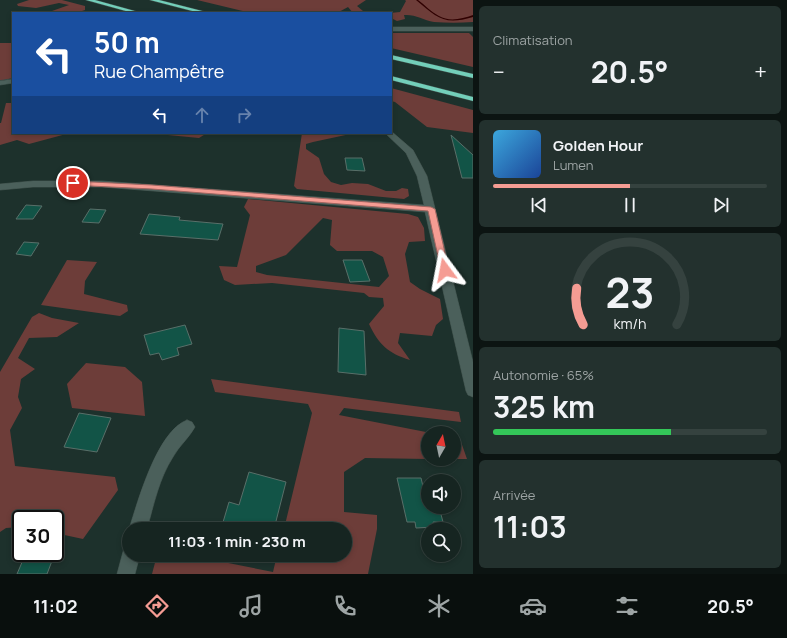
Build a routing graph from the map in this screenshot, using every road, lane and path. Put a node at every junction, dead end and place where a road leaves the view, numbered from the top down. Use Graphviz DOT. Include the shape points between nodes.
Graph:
graph roads {
  1 [pos="88,0"];
  2 [pos="152,0"];
  3 [pos="135,12"];
  4 [pos="203,12"];
  5 [pos="392,29"];
  6 [pos="473,29"];
  7 [pos="392,57"];
  8 [pos="473,76"];
  9 [pos="392,78"];
  10 [pos="12,80"];
  11 [pos="0,83"];
  12 [pos="473,99"];
  13 [pos="390,134"];
  14 [pos="0,187"];
  15 [pos="431,209"];
  16 [pos="473,391"];
  17 [pos="187,427"];
  18 [pos="140,522"];
  19 [pos="129,562"];
  20 [pos="126,574"];
  1 -- 3 [label="highway"];
  2 -- 4 [label="highway"];
  5 -- 6 [label="street"];
  7 -- 8 [label="highway"];
  9 -- 12 [label="highway"];
  10 -- 11 [label="street"];
  13 -- 15 [label="street" via="403,144 415,161"];
  14 -- 15 [label="street" via="33,184 102,184"];
  15 -- 16 [label="street"];
  17 -- 18 [label="street" via="162,459"];
  19 -- 20 [label="street"];
}
